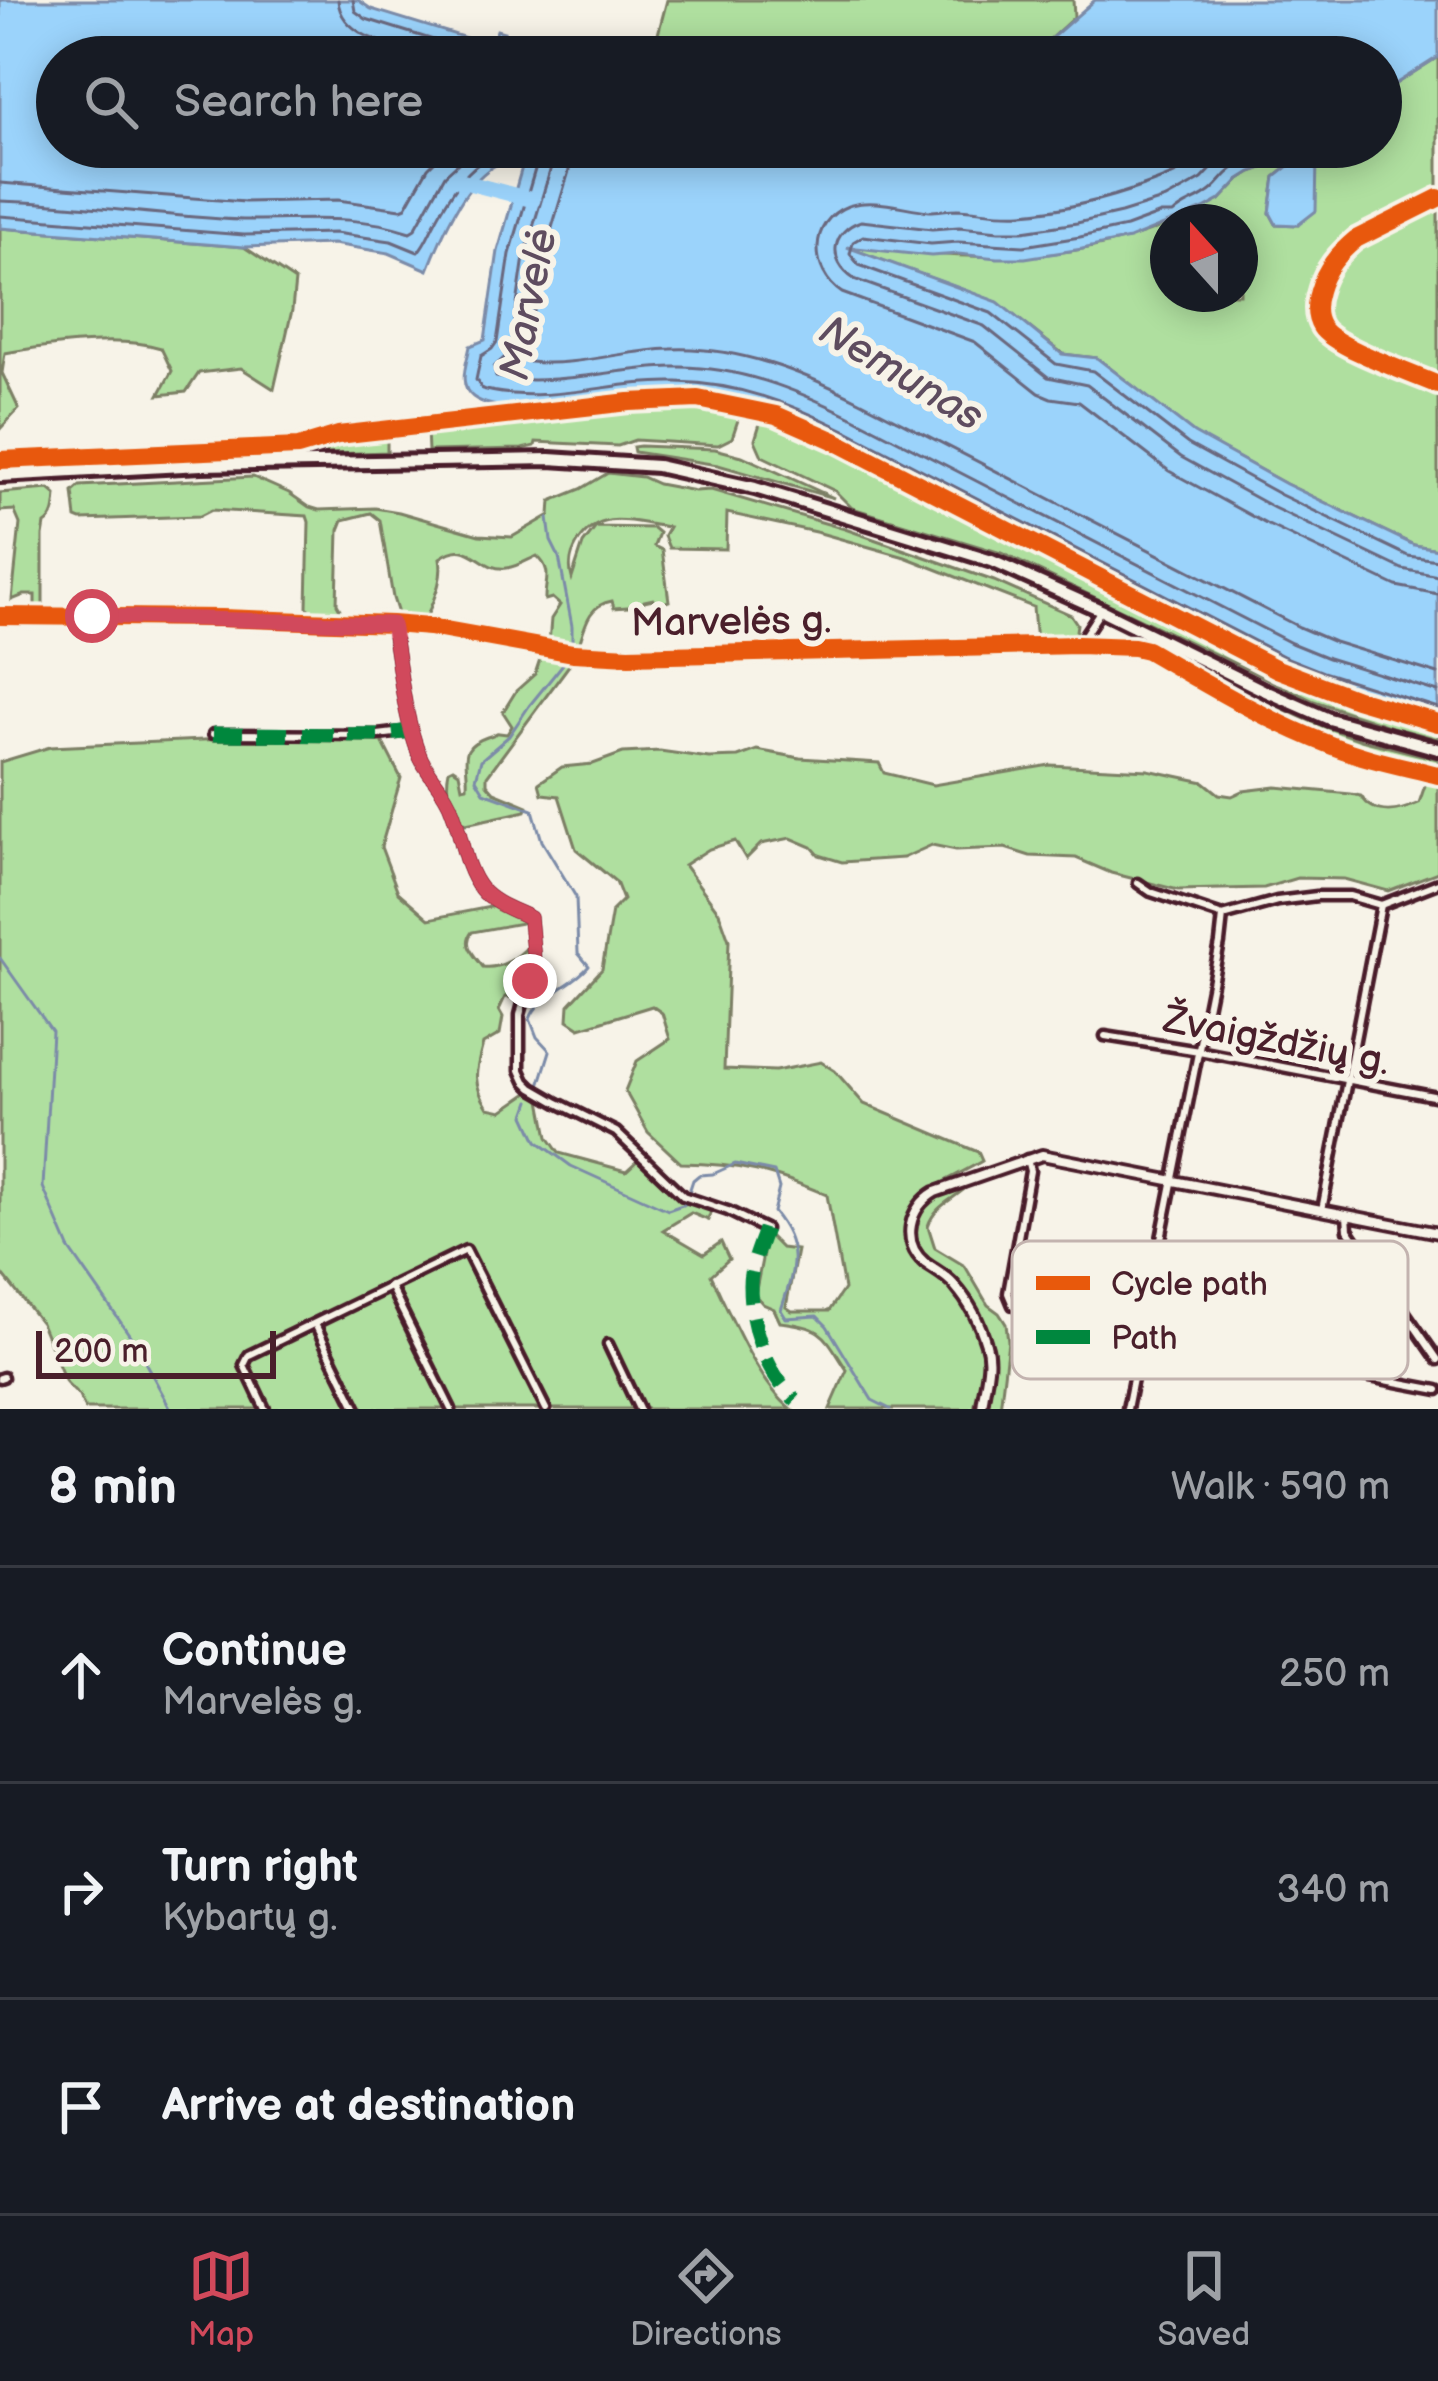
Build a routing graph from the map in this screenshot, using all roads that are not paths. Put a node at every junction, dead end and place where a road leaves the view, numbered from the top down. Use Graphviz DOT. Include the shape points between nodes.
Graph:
graph roads {
  1 [pos="0,476"];
  2 [pos="1101,610"];
  3 [pos="0,616"];
  4 [pos="392,624"];
  5 [pos="1078,645"];
  6 [pos="411,731"];
  7 [pos="213,734"];
  8 [pos="1438,749"];
  9 [pos="1438,775"];
  10 [pos="1438,883"];
  11 [pos="1138,884"];
  12 [pos="1381,905"];
  13 [pos="1223,916"];
  14 [pos="1106,1036"];
  15 [pos="1199,1051"];
  16 [pos="1346,1079"];
  17 [pos="1438,1097"];
  18 [pos="1027,1159"];
  19 [pos="1173,1180"];
  20 [pos="1322,1210"];
  21 [pos="1347,1215"];
  22 [pos="765,1229"];
  23 [pos="1438,1233"];
  24 [pos="1017,1241"];
  25 [pos="1161,1241"];
  26 [pos="1355,1241"];
  27 [pos="1012,1271"];
  28 [pos="390,1286"];
  29 [pos="1012,1305"];
  30 [pos="1408,1317"];
  31 [pos="315,1324"];
  32 [pos="608,1344"];
  33 [pos="1438,1360"];
  34 [pos="1133,1379"];
  35 [pos="1380,1379"];
  36 [pos="1438,1390"];
  37 [pos="265,1409"];
  38 [pos="358,1409"];
  39 [pos="451,1409"];
  40 [pos="546,1409"];
  41 [pos="639,1409"];
  42 [pos="982,1409"];
  43 [pos="1127,1409"];
  1 -- 2 [label="main road" via="257,464 626,462 755,488 948,547"];
  2 -- 5 [label="street"];
  2 -- 8 [label="main road" via="1329,719"];
  3 -- 4 [label="street, Marvelės g."];
  4 -- 5 [label="street, Marvelės g." via="629,656"];
  4 -- 6 [label="street"];
  5 -- 9 [label="street, Marvelės g." via="1147,650 1305,735"];
  6 -- 7 [label="street"];
  6 -- 22 [label="street" via="452,807 481,889 530,918 534,962 520,1015 525,1081 616,1132 687,1197"];
  10 -- 12 [label="street"];
  11 -- 13 [label="street"];
  12 -- 13 [label="street" via="1317,896"];
  12 -- 16 [label="street"];
  13 -- 15 [label="street"];
  14 -- 15 [label="street, Žvaigždžių g."];
  15 -- 16 [label="street, Žvaigždžių g."];
  15 -- 19 [label="street"];
  16 -- 17 [label="street, Žvaigždžių g."];
  16 -- 20 [label="street"];
  18 -- 19 [label="street" via="1052,1156"];
  18 -- 24 [label="street"];
  18 -- 42 [label="street" via="934,1192 910,1223 916,1253 960,1292 986,1345"];
  19 -- 20 [label="street"];
  19 -- 25 [label="street"];
  20 -- 21 [label="street"];
  21 -- 23 [label="street"];
  21 -- 26 [label="street"];
  27 -- 29 [label="street"];
  28 -- 31 [label="street"];
  28 -- 39 [label="street"];
  28 -- 40 [label="street" via="466,1250"];
  30 -- 33 [label="street"];
  31 -- 37 [label="street" via="244,1360"];
  31 -- 38 [label="street"];
  32 -- 41 [label="street"];
  34 -- 43 [label="street"];
  35 -- 36 [label="street"];
}
